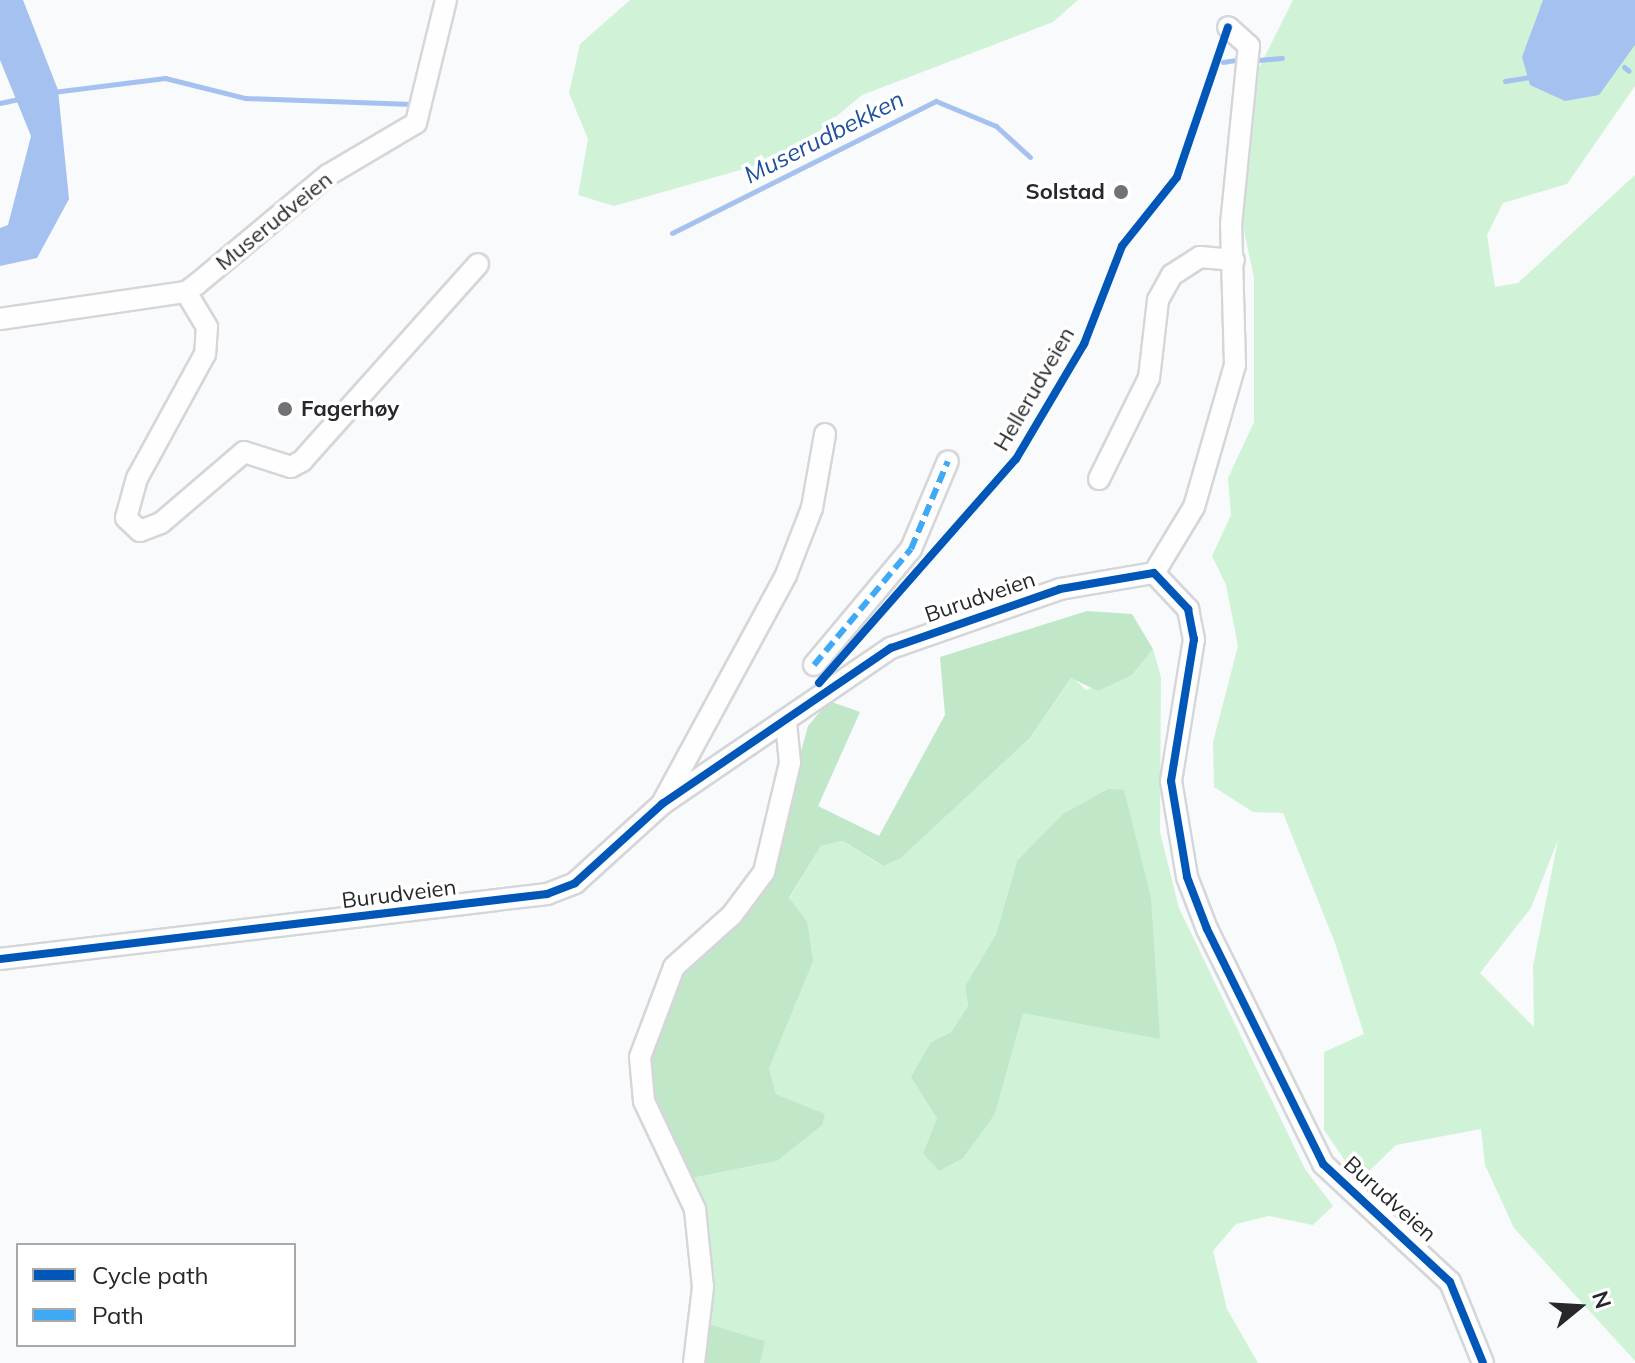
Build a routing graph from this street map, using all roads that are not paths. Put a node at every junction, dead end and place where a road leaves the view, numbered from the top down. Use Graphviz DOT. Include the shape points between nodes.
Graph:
graph roads {
  1 [pos="446,0"];
  2 [pos="1228,27"];
  3 [pos="1234,260"];
  4 [pos="478,264"];
  5 [pos="186,292"];
  6 [pos="0,319"];
  7 [pos="825,434"];
  8 [pos="948,461"];
  9 [pos="1099,479"];
  10 [pos="1154,573"];
  11 [pos="814,665"];
  12 [pos="786,722"];
  13 [pos="662,804"];
  14 [pos="0,959"];
  15 [pos="694,1363"];
  16 [pos="1483,1363"];
  1 -- 5 [label="street, Muserudveien" via="416,123 328,175"];
  2 -- 3 [label="street" via="1249,46 1231,225"];
  3 -- 9 [label="street" via="1200,257 1172,275 1158,300 1149,378"];
  3 -- 10 [label="street" via="1229,404 1194,507"];
  4 -- 5 [label="street" via="302,461 291,467 244,452 161,523 140,531 126,518 137,478 205,354 207,327"];
  5 -- 6 [label="street"];
  7 -- 13 [label="street, Burudveien" via="812,508 786,575"];
  8 -- 11 [label="street" via="911,549"];
  10 -- 12 [label="street, Burudveien" via="1060,589 891,648"];
  10 -- 16 [label="street, Burudveien" via="1188,609 1194,639 1171,781 1187,877 1207,929 1323,1164 1450,1282"];
  12 -- 13 [label="street, Burudveien"];
  12 -- 15 [label="street" via="790,763 764,872 732,915 674,967 640,1057 644,1101 695,1209 703,1287"];
  13 -- 14 [label="street, Burudveien" via="586,874 547,894"];
}
